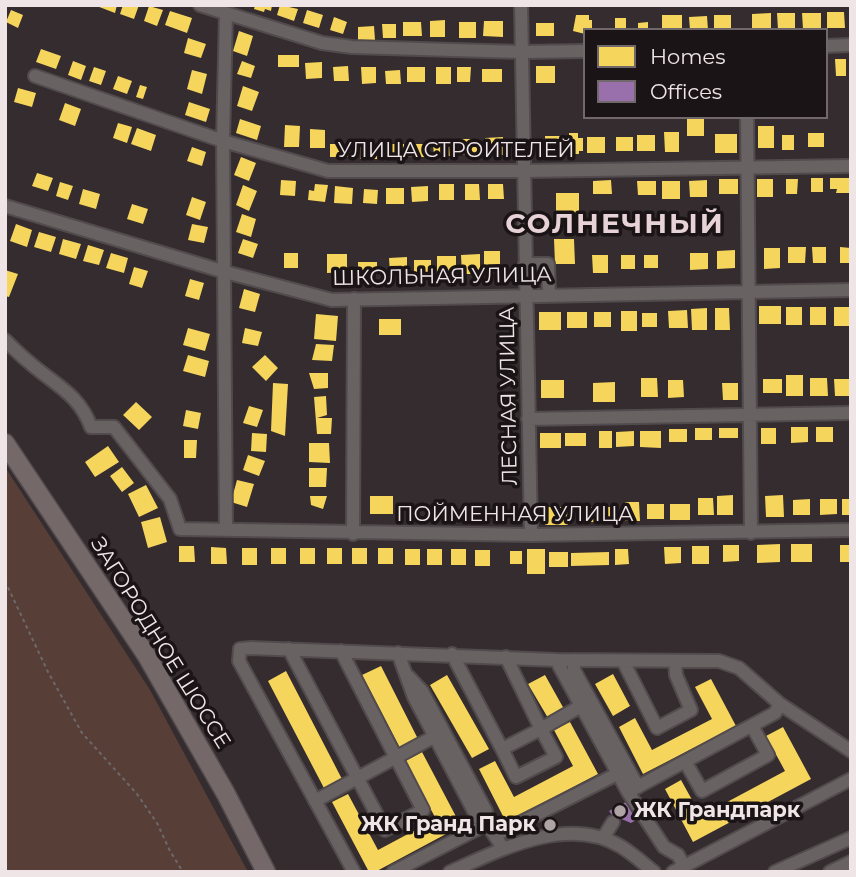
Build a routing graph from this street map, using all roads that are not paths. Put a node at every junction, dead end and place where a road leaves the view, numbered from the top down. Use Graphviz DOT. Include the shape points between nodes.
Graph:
graph roads {
  1 [pos="200,5"];
  2 [pos="521,5"];
  3 [pos="226,13"];
  4 [pos="851,45"];
  5 [pos="828,46"];
  6 [pos="583,51"];
  7 [pos="522,52"];
  8 [pos="35,76"];
  9 [pos="747,119"];
  10 [pos="223,141"];
  11 [pos="851,166"];
  12 [pos="747,168"];
  13 [pos="524,171"];
  14 [pos="5,206"];
  15 [pos="525,264"];
  16 [pos="225,272"];
  17 [pos="851,290"];
  18 [pos="748,293"];
  19 [pos="549,295"];
  20 [pos="526,296"];
  21 [pos="354,299"];
  22 [pos="5,340"];
  23 [pos="851,413"];
  24 [pos="752,415"];
  25 [pos="528,419"];
  26 [pos="5,443"];
  27 [pos="226,530"];
  28 [pos="851,530"];
  29 [pos="751,533"];
  30 [pos="353,534"];
  31 [pos="531,535"];
  32 [pos="289,649"];
  33 [pos="341,652"];
  34 [pos="398,653"];
  35 [pos="452,654"];
  36 [pos="506,657"];
  37 [pos="556,660"];
  38 [pos="574,660"];
  39 [pos="623,661"];
  40 [pos="675,661"];
  41 [pos="780,704"];
  42 [pos="581,706"];
  43 [pos="752,726"];
  44 [pos="541,729"];
  45 [pos="439,734"];
  46 [pos="502,749"];
  47 [pos="851,751"];
  48 [pos="395,757"];
  49 [pos="686,763"];
  50 [pos="622,771"];
  51 [pos="357,778"];
  52 [pos="851,779"];
  53 [pos="633,789"];
  54 [pos="315,801"];
  55 [pos="613,822"];
  56 [pos="487,824"];
  57 [pos="496,835"];
  58 [pos="603,838"];
  59 [pos="851,838"];
  60 [pos="503,848"];
  61 [pos="851,862"];
  62 [pos="678,869"];
  63 [pos="266,872"];
  64 [pos="354,872"];
  65 [pos="393,872"];
  66 [pos="450,872"];
  67 [pos="654,872"];
  68 [pos="775,872"];
  69 [pos="830,872"];
  1 -- 3 [label="street"];
  2 -- 7 [label="street, ЛЕСНАЯ УЛИЦА"];
  3 -- 7 [label="street" via="322,43 352,47"];
  3 -- 10 [label="street"];
  4 -- 5 [label="street"];
  6 -- 7 [label="street"];
  7 -- 13 [label="street, ЛЕСНАЯ УЛИЦА"];
  8 -- 10 [label="street, УЛИЦА СТРОИТЕЛЕЙ"];
  9 -- 12 [label="street"];
  10 -- 13 [label="street, УЛИЦА СТРОИТЕЛЕЙ" via="328,171"];
  10 -- 16 [label="street"];
  11 -- 12 [label="street, УЛИЦА СТРОИТЕЛЕЙ"];
  12 -- 13 [label="street, УЛИЦА СТРОИТЕЛЕЙ"];
  12 -- 18 [label="street"];
  13 -- 15 [label="street, ЛЕСНАЯ УЛИЦА"];
  14 -- 16 [label="street, ШКОЛЬНАЯ УЛИЦА"];
  15 -- 19 [label="street" via="548,264"];
  15 -- 20 [label="street, ЛЕСНАЯ УЛИЦА"];
  16 -- 21 [label="street, ШКОЛЬНАЯ УЛИЦА" via="332,300"];
  16 -- 27 [label="street"];
  17 -- 18 [label="street, ШКОЛЬНАЯ УЛИЦА"];
  18 -- 19 [label="street, ШКОЛЬНАЯ УЛИЦА"];
  18 -- 24 [label="street"];
  19 -- 20 [label="street, ШКОЛЬНАЯ УЛИЦА"];
  20 -- 21 [label="street, ШКОЛЬНАЯ УЛИЦА"];
  20 -- 25 [label="street, ЛЕСНАЯ УЛИЦА"];
  21 -- 30 [label="street"];
  22 -- 27 [label="street, ПОЙМЕННАЯ УЛИЦА" via="70,392 92,427 114,427 170,499 180,529"];
  23 -- 24 [label="street"];
  24 -- 25 [label="street"];
  24 -- 29 [label="street"];
  25 -- 31 [label="street, ЛЕСНАЯ УЛИЦА"];
  26 -- 63 [label="highway, ЗАГОРОДНОЕ ШОССЕ" via="147,656"];
  27 -- 30 [label="street, ПОЙМЕННАЯ УЛИЦА"];
  28 -- 29 [label="street, ПОЙМЕННАЯ УЛИЦА"];
  29 -- 31 [label="street, ПОЙМЕННАЯ УЛИЦА"];
  30 -- 31 [label="street, ПОЙМЕННАЯ УЛИЦА"];
  32 -- 33 [label="street"];
  32 -- 51 [label="street"];
  32 -- 54 [label="street" via="240,649 239,661"];
  33 -- 34 [label="street"];
  33 -- 48 [label="street"];
  34 -- 35 [label="street"];
  34 -- 45 [label="street" via="414,697"];
  35 -- 36 [label="street"];
  35 -- 46 [label="street"];
  36 -- 37 [label="street"];
  36 -- 44 [label="street"];
  37 -- 38 [label="street"];
  37 -- 42 [label="street"];
  38 -- 39 [label="street"];
  38 -- 50 [label="street" via="574,670"];
  39 -- 40 [label="street"];
  39 -- 40 [label="street" via="657,727 691,710"];
  40 -- 41 [label="street" via="719,662 739,668"];
  41 -- 43 [label="street" via="775,713"];
  41 -- 47 [label="street"];
  42 -- 44 [label="street"];
  42 -- 50 [label="street"];
  43 -- 49 [label="street"];
  43 -- 49 [label="street" via="768,755 702,791"];
  44 -- 46 [label="street"];
  44 -- 46 [label="street" via="556,757 516,778"];
  45 -- 48 [label="street"];
  45 -- 56 [label="street" via="477,817"];
  48 -- 51 [label="street"];
  48 -- 51 [label="street" via="423,810 385,830"];
  49 -- 53 [label="street"];
  50 -- 53 [label="street"];
  50 -- 57 [label="street"];
  51 -- 54 [label="street"];
  52 -- 62 [label="street"];
  53 -- 62 [label="street" via="664,847 678,855"];
  54 -- 64 [label="street"];
  55 -- 58 [label="street"];
  56 -- 57 [label="street"];
  56 -- 65 [label="street"];
  57 -- 60 [label="street"];
  58 -- 60 [label="street" via="565,834"];
  58 -- 67 [label="street"];
  59 -- 68 [label="street"];
  60 -- 66 [label="street"];
  61 -- 69 [label="street"];
}
